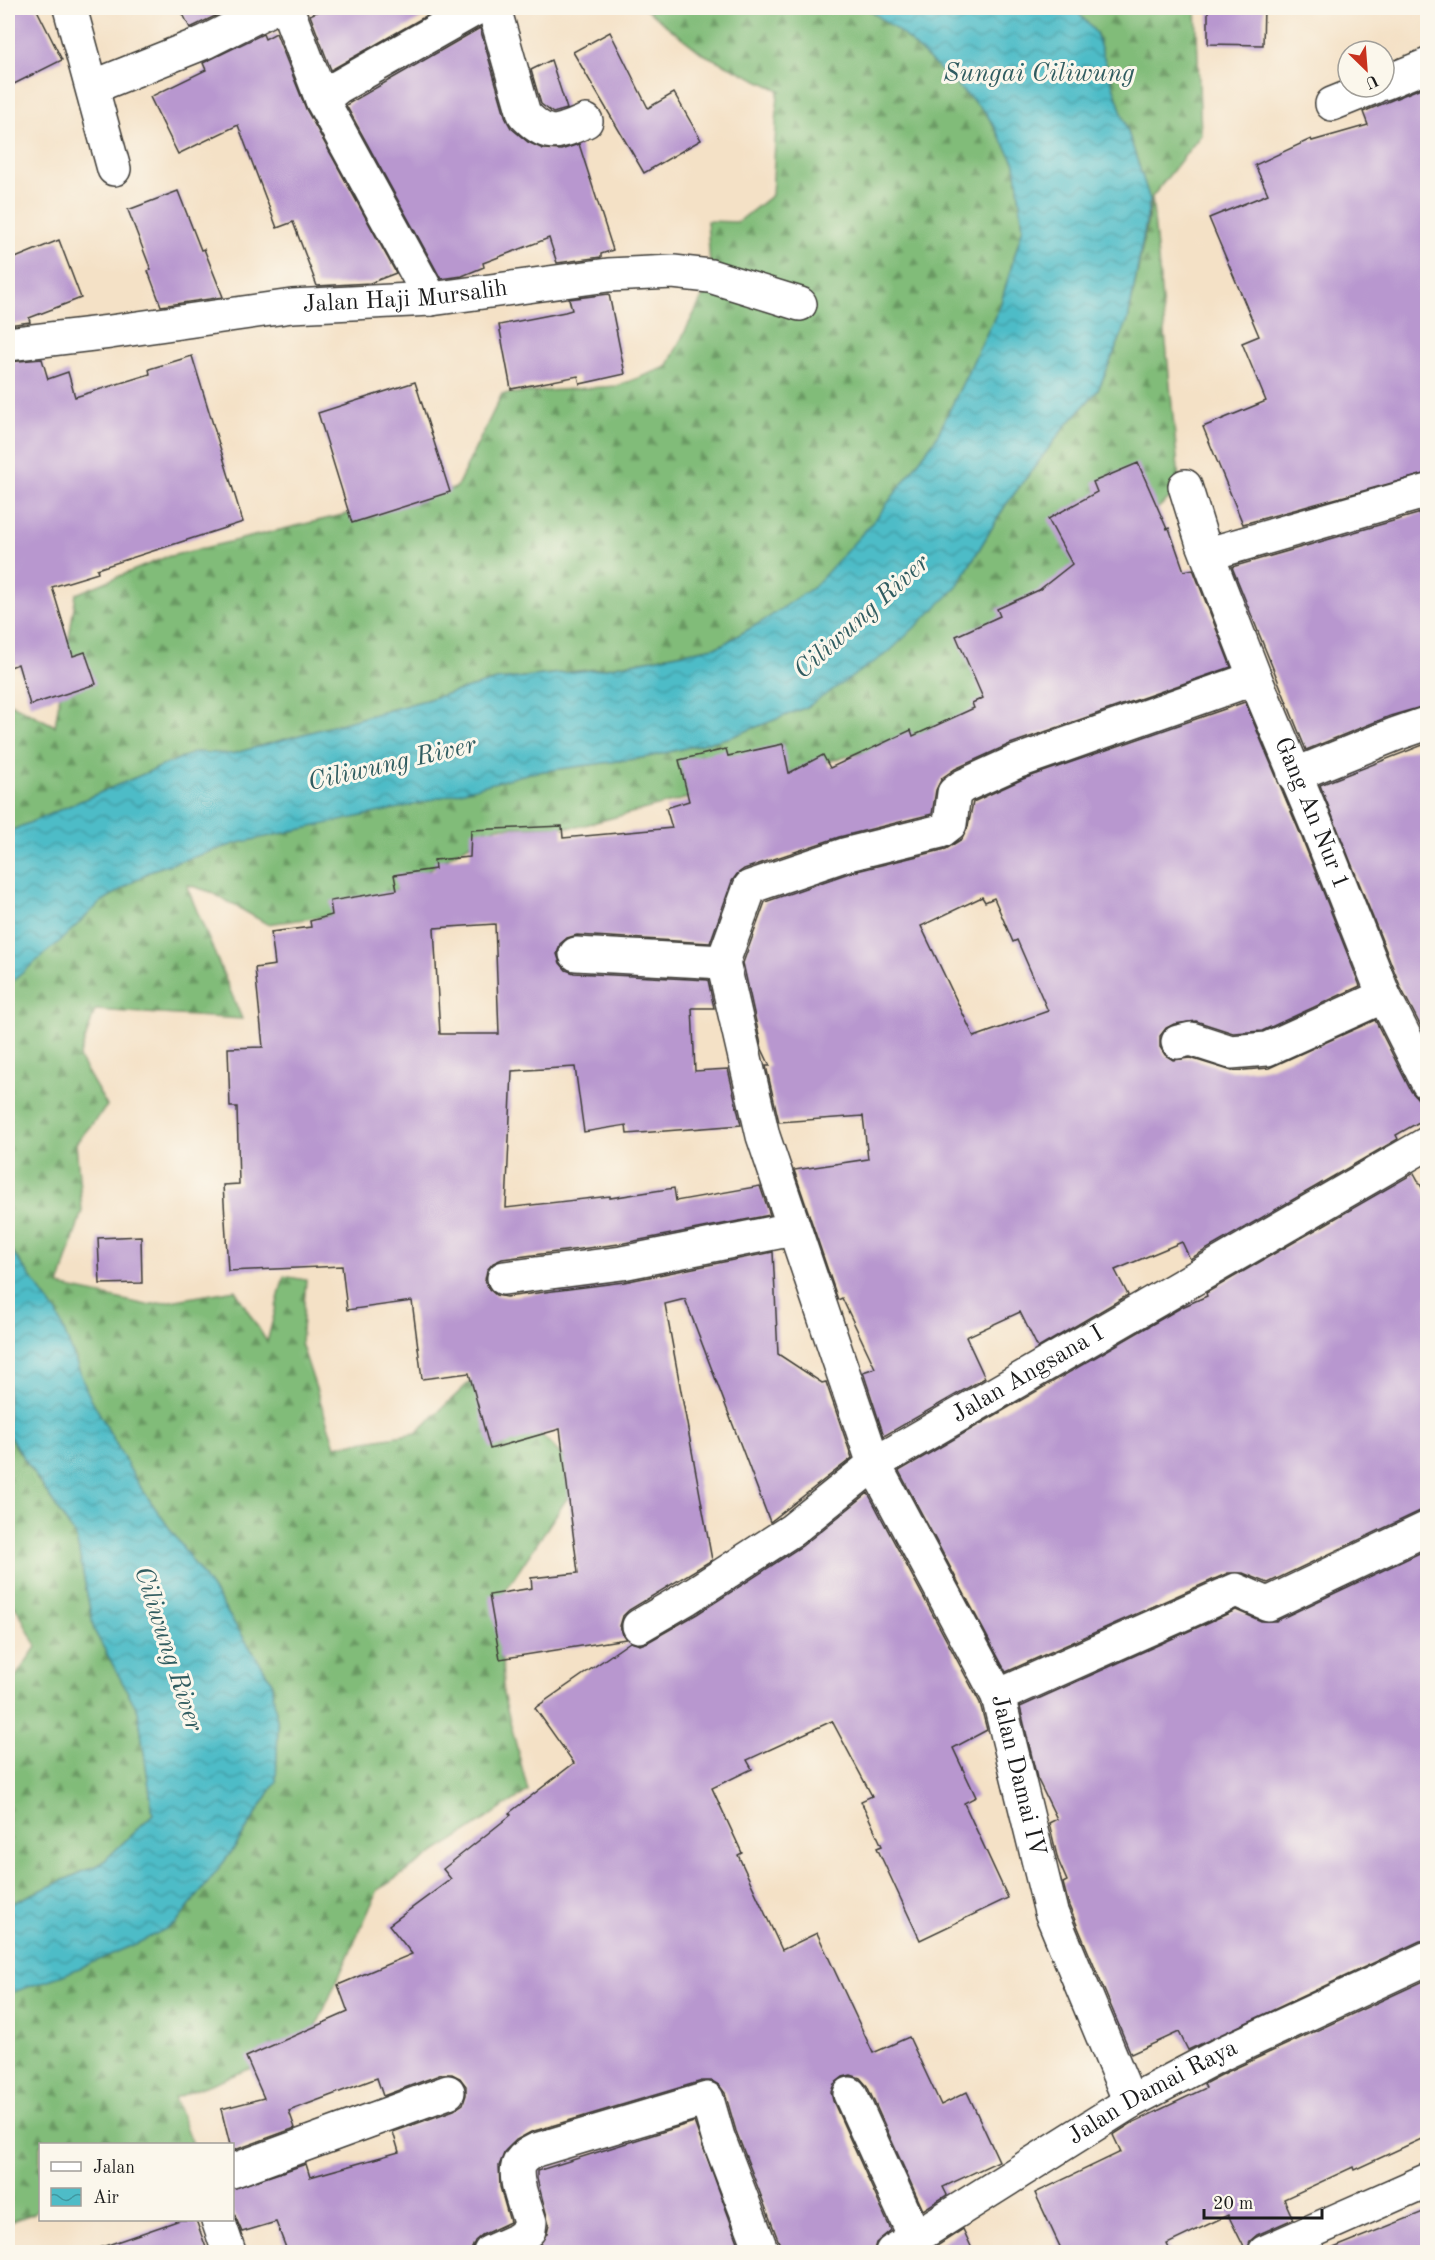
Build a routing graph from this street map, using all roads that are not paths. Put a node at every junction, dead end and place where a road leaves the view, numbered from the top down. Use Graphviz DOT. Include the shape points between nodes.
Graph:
graph roads {
  1 [pos="70,8"];
  2 [pos="273,8"];
  3 [pos="287,8"];
  4 [pos="477,8"];
  5 [pos="494,8"];
  6 [pos="1428,65"];
  7 [pos="1396,78"];
  8 [pos="93,87"];
  9 [pos="1344,99"];
  10 [pos="322,100"];
  11 [pos="1332,104"];
  12 [pos="586,122"];
  13 [pos="114,169"];
  14 [pos="431,299"];
  15 [pos="800,304"];
  16 [pos="8,344"];
  17 [pos="1185,486"];
  18 [pos="1428,491"];
  19 [pos="1205,548"];
  20 [pos="1255,678"];
  21 [pos="1428,723"];
  22 [pos="1294,775"];
  23 [pos="576,954"];
  24 [pos="723,962"];
  25 [pos="1384,996"];
  26 [pos="1178,1042"];
  27 [pos="1428,1083"];
  28 [pos="1427,1145"];
  29 [pos="794,1229"];
  30 [pos="504,1278"];
  31 [pos="874,1464"];
  32 [pos="1428,1528"];
  33 [pos="639,1626"];
  34 [pos="998,1696"];
  35 [pos="1428,1958"];
  36 [pos="448,2092"];
  37 [pos="850,2094"];
  38 [pos="1130,2102"];
  39 [pos="234,2171"];
  40 [pos="1428,2180"];
  41 [pos="218,2221"];
  42 [pos="903,2245"];
  43 [pos="229,2253"];
  44 [pos="490,2253"];
  45 [pos="762,2253"];
  46 [pos="1265,2253"];
  1 -- 8 [label="street"];
  2 -- 8 [label="street" via="205,42"];
  3 -- 10 [label="street"];
  4 -- 10 [label="street" via="338,87"];
  5 -- 12 [label="street" via="524,114 536,127 557,133"];
  6 -- 7 [label="street"];
  8 -- 13 [label="street"];
  9 -- 11 [label="street"];
  10 -- 14 [label="street"];
  14 -- 15 [label="street, Jalan Haji Mursalih" via="608,275 673,272 710,276"];
  14 -- 16 [label="street, Jalan Haji Mursalih" via="292,306"];
  17 -- 19 [label="street, Gang An Nur 1"];
  18 -- 19 [label="street"];
  19 -- 20 [label="street, Gang An Nur 1"];
  20 -- 22 [label="street, Gang An Nur 1"];
  20 -- 24 [label="street" via="1016,762 963,786 954,793 950,824 941,831 844,855 750,887"];
  21 -- 22 [label="street"];
  22 -- 25 [label="street, Gang An Nur 1"];
  23 -- 24 [label="street"];
  24 -- 29 [label="street, Jalan Damai IV" via="763,1136"];
  25 -- 26 [label="street" via="1267,1049 1231,1052 1191,1039"];
  25 -- 27 [label="street, Gang An Nur 1"];
  28 -- 31 [label="street, Jalan Angsana I"];
  29 -- 30 [label="street" via="622,1263"];
  29 -- 31 [label="street, Jalan Damai IV"];
  31 -- 33 [label="street, Jalan Angsana I" via="792,1530"];
  31 -- 34 [label="street, Jalan Damai IV"];
  32 -- 34 [label="street" via="1268,1604 1236,1590"];
  34 -- 38 [label="street, Jalan Damai IV" via="1051,1912"];
  35 -- 38 [label="street, Jalan Damai Raya" via="1219,2055"];
  36 -- 39 [label="street"];
  37 -- 42 [label="street"];
  38 -- 42 [label="street, Jalan Damai Raya"];
  40 -- 46 [label="street"];
  41 -- 43 [label="street"];
  44 -- 45 [label="street" via="519,2240 530,2229 516,2174 519,2162 527,2155 707,2098"];
}
